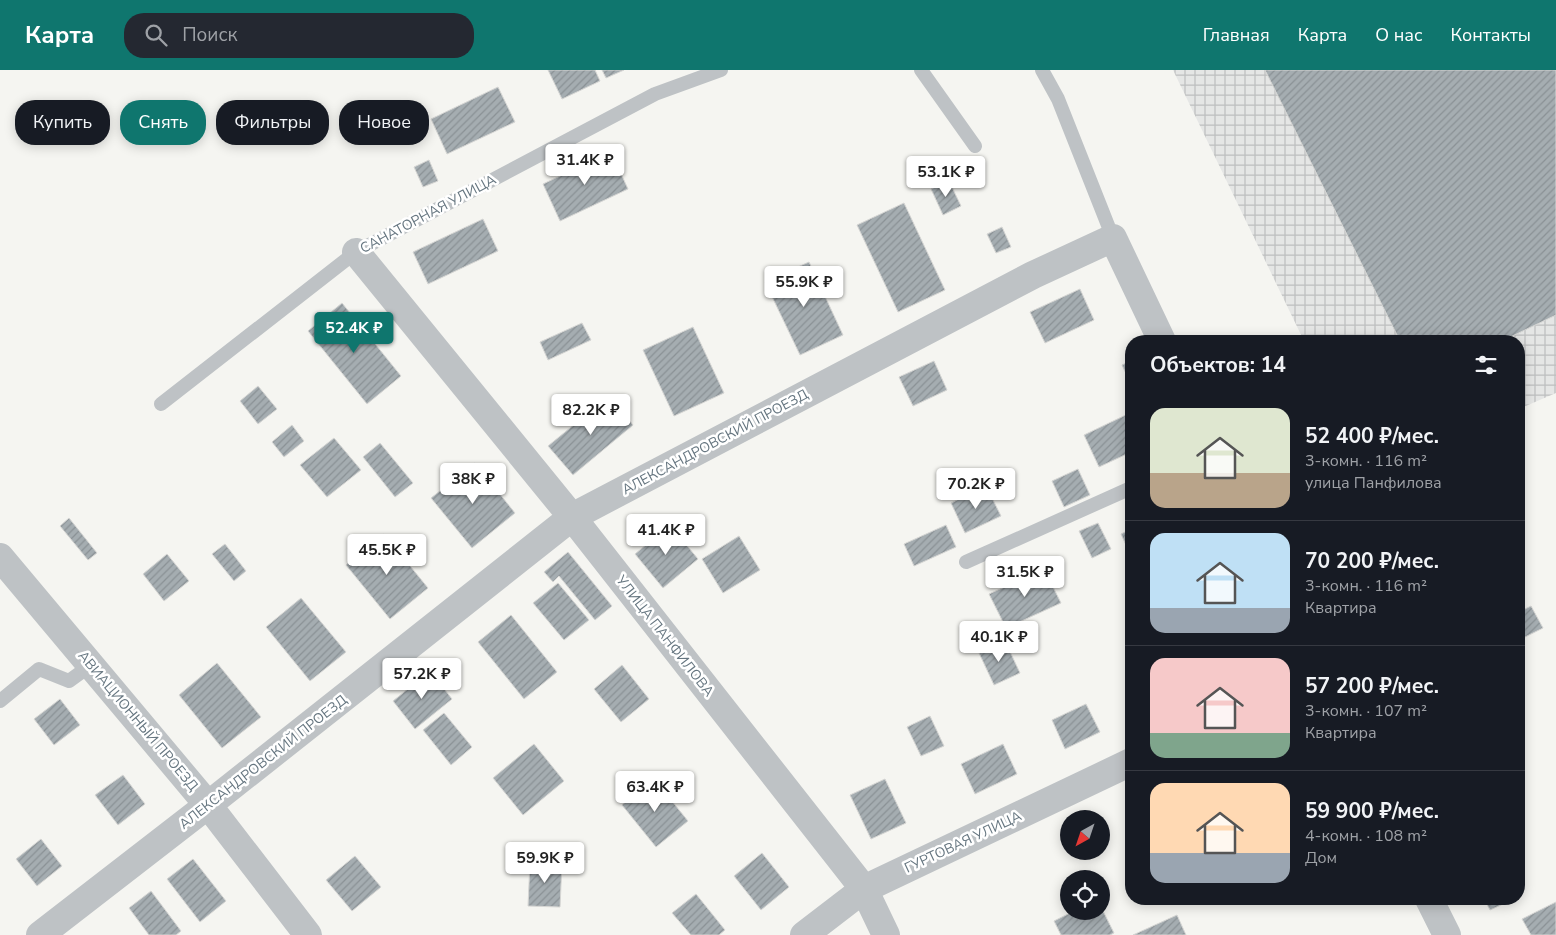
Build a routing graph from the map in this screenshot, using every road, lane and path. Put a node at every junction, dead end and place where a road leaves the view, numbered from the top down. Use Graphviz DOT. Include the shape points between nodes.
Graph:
graph roads {
  1 [pos="721,70"];
  2 [pos="921,70"];
  3 [pos="1042,70"];
  4 [pos="975,146"];
  5 [pos="1113,238"];
  6 [pos="356,252"];
  7 [pos="1159,335"];
  8 [pos="162,404"];
  9 [pos="1125,491"];
  10 [pos="572,517"];
  11 [pos="0,557"];
  12 [pos="966,562"];
  13 [pos="91,665"];
  14 [pos="0,701"];
  15 [pos="1125,765"];
  16 [pos="208,805"];
  17 [pos="864,889"];
  18 [pos="1432,905"];
  19 [pos="40,935"];
  20 [pos="308,935"];
  21 [pos="804,935"];
  22 [pos="886,935"];
  23 [pos="1447,935"];
  1 -- 6 [label="lane, САНАТОРНАЯ УЛИЦА" via="655,94"];
  2 -- 4 [label="lane"];
  3 -- 5 [label="lane" via="1058,99"];
  5 -- 7 [label="street"];
  5 -- 10 [label="street, АЛЕКСАНДРОВСКИЙ ПРОЕЗД" via="1024,280"];
  6 -- 8 [label="lane, САНАТОРНАЯ УЛИЦА"];
  6 -- 10 [label="street, УЛИЦА ПАНФИЛОВА"];
  9 -- 12 [label="lane"];
  10 -- 16 [label="street, АЛЕКСАНДРОВСКИЙ ПРОЕЗД"];
  10 -- 17 [label="street, УЛИЦА ПАНФИЛОВА"];
  11 -- 13 [label="street, АВИАЦИОННЫЙ ПРОЕЗД"];
  13 -- 14 [label="lane" via="69,681 39,669"];
  13 -- 16 [label="street, АВИАЦИОННЫЙ ПРОЕЗД"];
  15 -- 17 [label="street, ГУРТОВАЯ УЛИЦА"];
  16 -- 19 [label="street, АЛЕКСАНДРОВСКИЙ ПРОЕЗД"];
  16 -- 20 [label="street, АВИАЦИОННЫЙ ПРОЕЗД"];
  17 -- 21 [label="street, ГУРТОВАЯ УЛИЦА"];
  17 -- 22 [label="street, УЛИЦА ПАНФИЛОВА"];
  18 -- 23 [label="street"];
}
